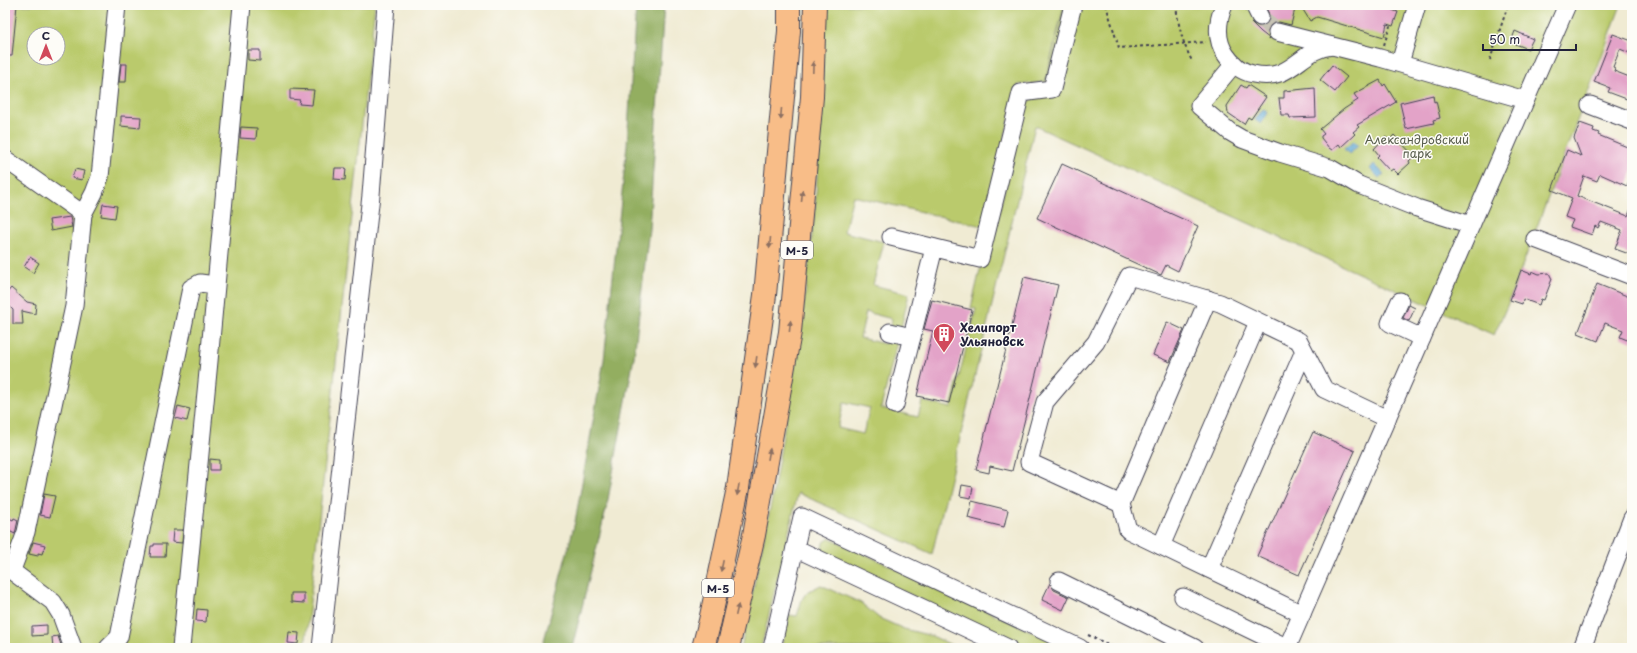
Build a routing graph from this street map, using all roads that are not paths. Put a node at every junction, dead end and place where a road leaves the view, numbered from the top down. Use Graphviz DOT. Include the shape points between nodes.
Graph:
graph roads {
  1 [pos="117,5"];
  2 [pos="242,5"];
  3 [pos="386,5"];
  4 [pos="789,5"];
  5 [pos="815,5"];
  6 [pos="1073,5"];
  7 [pos="1224,5"];
  8 [pos="1417,5"];
  9 [pos="1567,5"];
  10 [pos="1277,32"];
  11 [pos="1334,46"];
  12 [pos="1400,63"];
  13 [pos="1234,64"];
  14 [pos="1525,100"];
  15 [pos="1590,105"];
  16 [pos="1632,121"];
  17 [pos="5,159"];
  18 [pos="83,214"];
  19 [pos="1471,225"];
  20 [pos="891,238"];
  21 [pos="1535,238"];
  22 [pos="934,248"];
  23 [pos="1632,276"];
  24 [pos="215,285"];
  25 [pos="1208,300"];
  26 [pos="1400,301"];
  27 [pos="1258,322"];
  28 [pos="890,332"];
  29 [pos="912,337"];
  30 [pos="1422,338"];
  31 [pos="1304,351"];
  32 [pos="895,405"];
  33 [pos="1387,420"];
  34 [pos="1121,504"];
  35 [pos="1631,525"];
  36 [pos="1161,546"];
  37 [pos="795,548"];
  38 [pos="7,567"];
  39 [pos="1209,569"];
  40 [pos="1058,581"];
  41 [pos="1183,597"];
  42 [pos="1302,614"];
  43 [pos="1587,647"];
  44 [pos="73,648"];
  45 [pos="108,648"];
  46 [pos="181,648"];
  47 [pos="321,648"];
  48 [pos="703,648"];
  49 [pos="728,648"];
  50 [pos="772,648"];
  51 [pos="1008,648"];
  52 [pos="1080,648"];
  53 [pos="1195,648"];
  54 [pos="1288,648"];
  1 -- 18 [label="street" via="100,177"];
  2 -- 24 [label="street"];
  3 -- 47 [label="street" via="371,195"];
  4 -- 48 [label="highway, М-5, one-way" via="789,31 765,295 738,488"];
  49 -- 5 [label="highway, М-5, one-way" via="756,528 790,332 812,97"];
  6 -- 22 [label="street" via="1052,89 1021,93 980,259"];
  7 -- 13 [label="street" via="1218,23 1219,40 1223,51"];
  8 -- 12 [label="street"];
  9 -- 14 [label="street"];
  10 -- 11 [label="street"];
  11 -- 12 [label="street"];
  11 -- 13 [label="street" via="1314,50 1284,73 1274,75 1251,74"];
  12 -- 14 [label="street"];
  13 -- 19 [label="street" via="1199,106 1230,132 1280,153 1330,168 1359,185 1417,208"];
  14 -- 19 [label="street"];
  15 -- 16 [label="street"];
  17 -- 18 [label="street"];
  18 -- 38 [label="street" via="74,306 26,532"];
  19 -- 30 [label="street"];
  20 -- 22 [label="street"];
  21 -- 23 [label="street"];
  22 -- 29 [label="street"];
  24 -- 45 [label="street" via="200,283 190,288 119,637"];
  24 -- 46 [label="street"];
  25 -- 27 [label="street" via="1220,303"];
  25 -- 34 [label="street"];
  25 -- 34 [label="street" via="1128,276 1096,342 1044,402 1029,462"];
  26 -- 30 [label="street" via="1390,323"];
  27 -- 31 [label="street" via="1300,342"];
  27 -- 36 [label="street"];
  28 -- 29 [label="street"];
  29 -- 32 [label="street"];
  30 -- 33 [label="street"];
  31 -- 33 [label="street" via="1324,389"];
  31 -- 39 [label="street"];
  33 -- 42 [label="street"];
  34 -- 36 [label="street" via="1128,530"];
  35 -- 43 [label="street"];
  36 -- 39 [label="street"];
  37 -- 50 [label="street"];
  37 -- 51 [label="street"];
  37 -- 52 [label="street" via="802,517"];
  38 -- 44 [label="street" via="53,602 61,615"];
  39 -- 42 [label="street"];
  40 -- 53 [label="street"];
  41 -- 54 [label="street"];
  42 -- 54 [label="street"];
}
